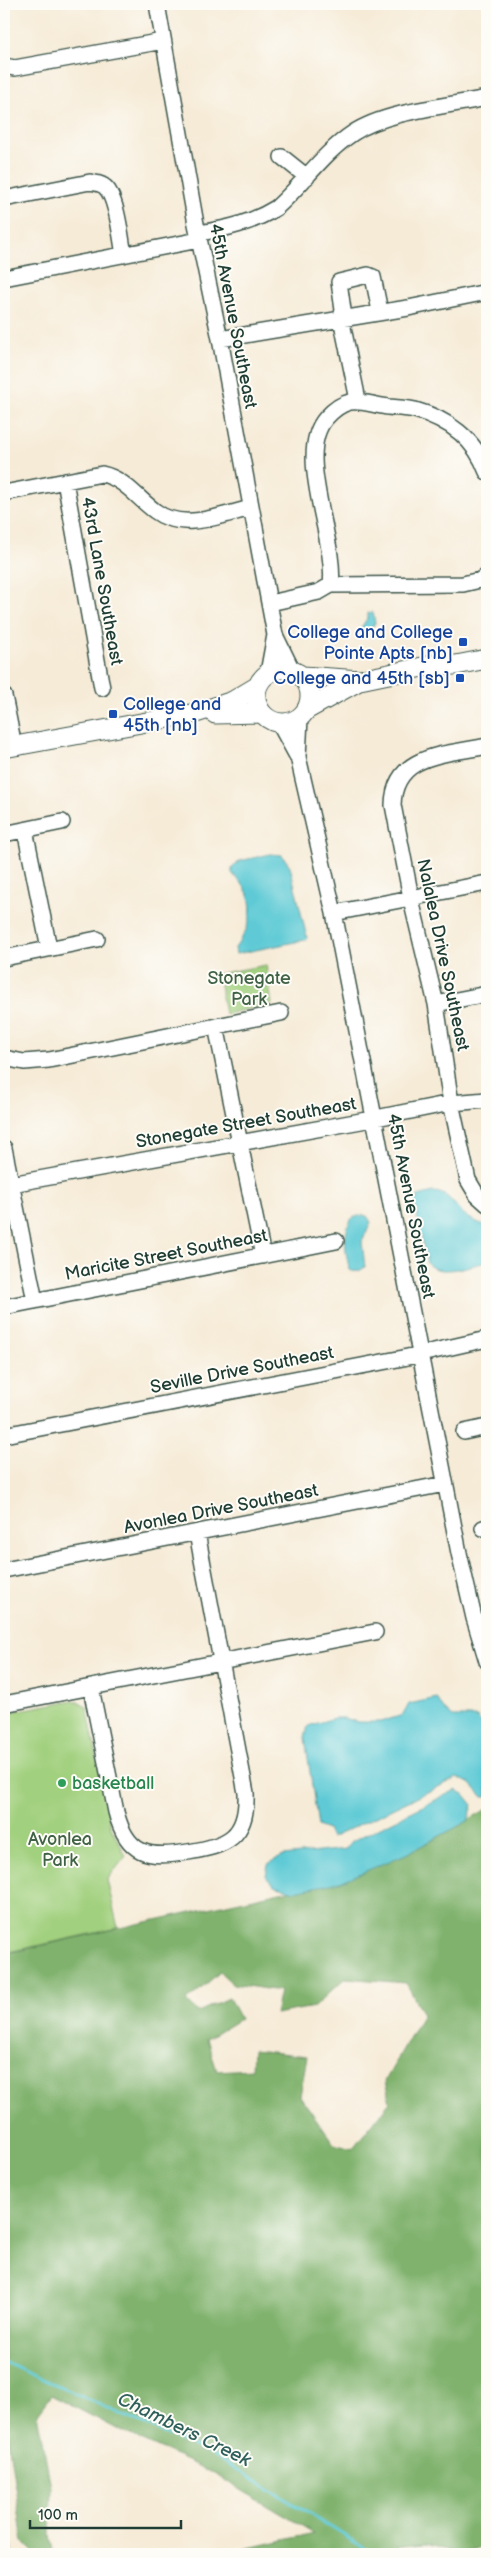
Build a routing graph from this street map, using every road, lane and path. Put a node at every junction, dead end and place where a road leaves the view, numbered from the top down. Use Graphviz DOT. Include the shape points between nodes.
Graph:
graph roads {
  1 [pos="157,4"];
  2 [pos="163,41"];
  3 [pos="4,66"];
  4 [pos="487,98"];
  5 [pos="282,157"];
  6 [pos="307,177"];
  7 [pos="4,199"];
  8 [pos="199,237"];
  9 [pos="124,255"];
  10 [pos="4,278"];
  11 [pos="487,292"];
  12 [pos="380,311"];
  13 [pos="341,318"];
  14 [pos="220,339"];
  15 [pos="358,400"];
  16 [pos="487,472"];
  17 [pos="65,481"];
  18 [pos="4,493"];
  19 [pos="251,508"];
  20 [pos="487,575"];
  21 [pos="331,585"];
  22 [pos="270,604"];
  23 [pos="275,635"];
  24 [pos="487,647"];
  25 [pos="487,659"];
  26 [pos="432,665"];
  27 [pos="297,673"];
  28 [pos="263,679"];
  29 [pos="360,680"];
  30 [pos="102,688"];
  31 [pos="4,696"];
  32 [pos="196,713"];
  33 [pos="261,713"];
  34 [pos="304,714"];
  35 [pos="279,724"];
  36 [pos="487,746"];
  37 [pos="9,747"];
  38 [pos="298,757"];
  39 [pos="62,822"];
  40 [pos="25,830"];
  41 [pos="4,834"];
  42 [pos="487,883"];
  43 [pos="411,897"];
  44 [pos="334,913"];
  45 [pos="97,939"];
  46 [pos="49,948"];
  47 [pos="4,958"];
  48 [pos="487,994"];
  49 [pos="436,1004"];
  50 [pos="281,1013"];
  51 [pos="216,1026"];
  52 [pos="4,1058"];
  53 [pos="487,1100"];
  54 [pos="451,1102"];
  55 [pos="374,1119"];
  56 [pos="240,1144"];
  57 [pos="4,1148"];
  58 [pos="11,1184"];
  59 [pos="482,1200"];
  60 [pos="336,1241"];
  61 [pos="263,1256"];
  62 [pos="35,1301"];
  63 [pos="4,1307"];
  64 [pos="487,1339"];
  65 [pos="421,1354"];
  66 [pos="487,1427"];
  67 [pos="464,1432"];
  68 [pos="4,1436"];
  69 [pos="446,1484"];
  70 [pos="197,1533"];
  71 [pos="4,1570"];
  72 [pos="375,1632"];
  73 [pos="222,1662"];
  74 [pos="487,1662"];
  75 [pos="91,1688"];
  76 [pos="4,1704"];
  1 -- 2 [label="street, 45th Avenue Southeast"];
  2 -- 3 [label="street" via="23,67"];
  2 -- 8 [label="street, 45th Avenue Southeast"];
  4 -- 6 [label="street" via="372,123 338,144"];
  5 -- 6 [label="street"];
  6 -- 8 [label="street" via="286,199 264,215"];
  7 -- 9 [label="street" via="90,182 101,184 113,200"];
  8 -- 9 [label="street"];
  8 -- 14 [label="street, 45th Avenue Southeast"];
  9 -- 10 [label="street"];
  11 -- 12 [label="street"];
  12 -- 13 [label="street"];
  12 -- 13 [label="street" via="375,281 368,275 339,282"];
  13 -- 14 [label="street"];
  13 -- 15 [label="street"];
  14 -- 19 [label="street, 45th Avenue Southeast"];
  15 -- 16 [label="street" via="407,408 446,421 482,459"];
  15 -- 21 [label="street" via="344,403 320,426 315,437 318,495 333,570"];
  17 -- 18 [label="street"];
  17 -- 19 [label="street" via="102,474 112,476 155,512 178,522"];
  17 -- 30 [label="street, 43rd Lane Southeast"];
  19 -- 22 [label="street, 45th Avenue Southeast"];
  20 -- 21 [label="street" via="463,584"];
  21 -- 22 [label="street" via="319,592"];
  22 -- 23 [label="street, 45th Avenue Southeast"];
  23 -- 27 [label="street, 45th Avenue Southeast"];
  23 -- 28 [label="street, 45th Avenue Southeast"];
  24 -- 26 [label="main road" via="459,652"];
  25 -- 26 [label="main road" via="456,665"];
  26 -- 29 [label="main road"];
  27 -- 28 [label="main road" via="281,669"];
  27 -- 29 [label="main road"];
  27 -- 34 [label="main road" via="310,690"];
  28 -- 32 [label="main road" via="233,701"];
  28 -- 33 [label="main road" via="256,700"];
  29 -- 34 [label="main road"];
  31 -- 37 [label="street"];
  32 -- 33 [label="main road"];
  32 -- 37 [label="main road"];
  33 -- 35 [label="main road"];
  34 -- 35 [label="main road" via="289,723"];
  34 -- 38 [label="street, 45th Avenue Southeast"];
  35 -- 38 [label="street, 45th Avenue Southeast"];
  36 -- 43 [label="street, Nalalea Drive Southeast" via="422,760 411,766 399,780 394,805"];
  38 -- 44 [label="street, 45th Avenue Southeast"];
  39 -- 40 [label="street"];
  40 -- 41 [label="street"];
  40 -- 46 [label="street"];
  42 -- 43 [label="street"];
  43 -- 44 [label="street"];
  43 -- 49 [label="street, Nalalea Drive Southeast"];
  44 -- 55 [label="street, 45th Avenue Southeast"];
  45 -- 46 [label="street"];
  46 -- 47 [label="street"];
  48 -- 49 [label="street"];
  49 -- 54 [label="street, Nalalea Drive Southeast"];
  50 -- 51 [label="street"];
  51 -- 52 [label="street" via="49,1060 24,1062"];
  51 -- 56 [label="street"];
  53 -- 54 [label="street, Stonegate Street Southeast"];
  54 -- 55 [label="street, Stonegate Street Southeast"];
  54 -- 59 [label="street, Nalalea Drive Southeast" via="468,1180"];
  55 -- 56 [label="street, Stonegate Street Southeast"];
  55 -- 65 [label="street, 45th Avenue Southeast"];
  56 -- 58 [label="street, Stonegate Street Southeast"];
  56 -- 61 [label="street"];
  57 -- 58 [label="street"];
  58 -- 62 [label="street"];
  60 -- 61 [label="street, Maricite Street Southeast"];
  61 -- 62 [label="street, Maricite Street Southeast"];
  62 -- 63 [label="street, Maricite Street Southeast"];
  64 -- 65 [label="street, Seville Drive Southeast"];
  65 -- 68 [label="street, Seville Drive Southeast"];
  65 -- 69 [label="street, 45th Avenue Southeast"];
  66 -- 67 [label="street"];
  69 -- 70 [label="street, Avonlea Drive Southeast"];
  69 -- 74 [label="street, 45th Avenue Southeast" via="474,1618"];
  70 -- 71 [label="street, Avonlea Drive Southeast"];
  70 -- 73 [label="street"];
  72 -- 73 [label="street"];
  73 -- 75 [label="street"];
  73 -- 75 [label="street" via="247,1808 235,1835 209,1849 151,1855 125,1837 116,1812"];
  75 -- 76 [label="street"];
}
